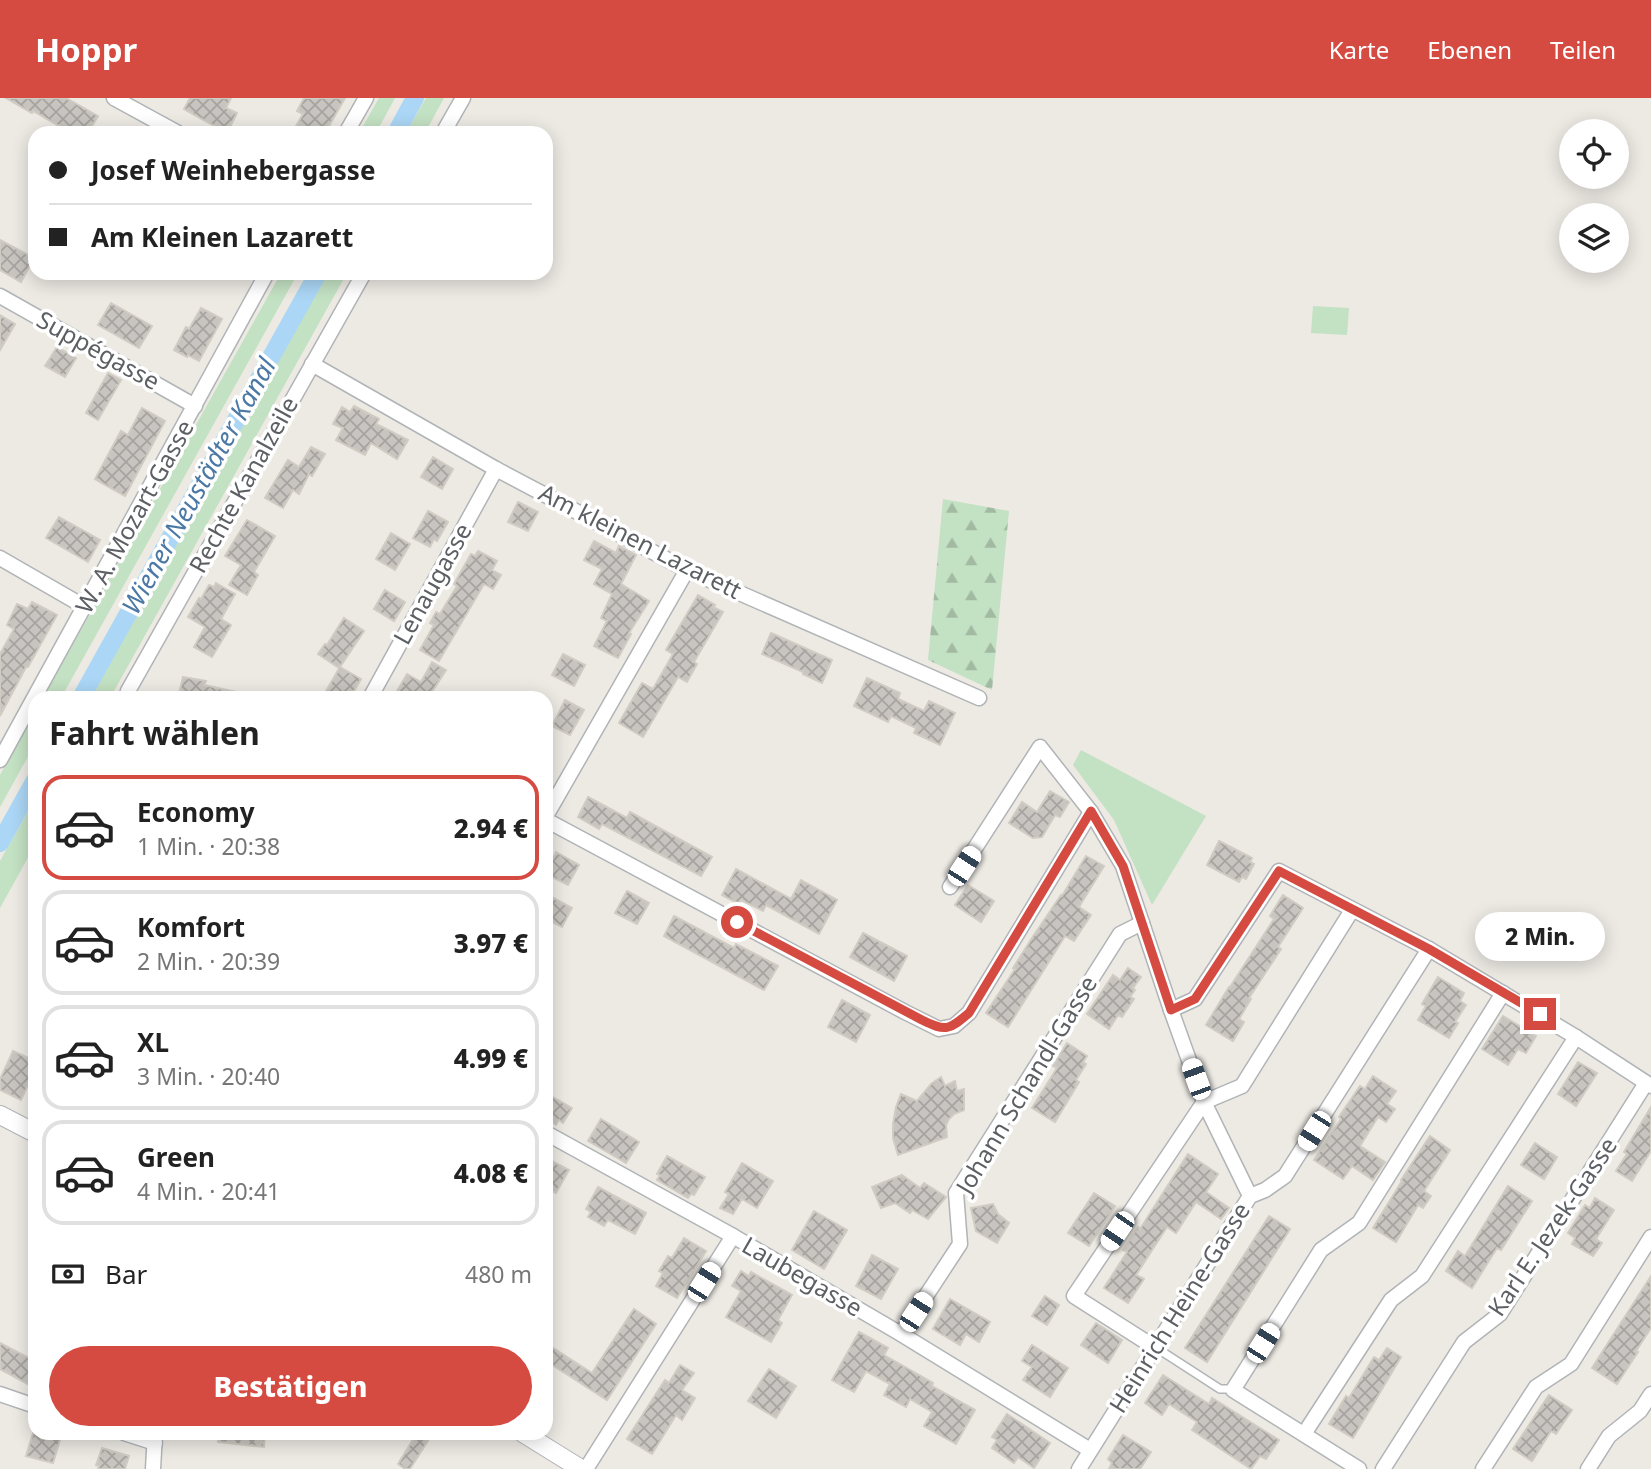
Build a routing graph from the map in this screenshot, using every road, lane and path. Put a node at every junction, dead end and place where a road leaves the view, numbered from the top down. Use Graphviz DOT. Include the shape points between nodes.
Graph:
graph roads {
  1 [pos="114,98"];
  2 [pos="366,98"];
  3 [pos="463,98"];
  4 [pos="165,126"];
  5 [pos="350,126"];
  6 [pos="447,126"];
  7 [pos="264,280"];
  8 [pos="360,280"];
  9 [pos="0,296"];
  10 [pos="312,364"];
  11 [pos="195,406"];
  12 [pos="496,469"];
  13 [pos="0,558"];
  14 [pos="687,570"];
  15 [pos="85,607"];
  16 [pos="38,691"];
  17 [pos="128,691"];
  18 [pos="374,691"];
  19 [pos="979,698"];
  20 [pos="28,710"];
  21 [pos="0,760"];
  22 [pos="553,806"];
  23 [pos="1091,811"];
  24 [pos="553,822"];
  25 [pos="950,887"];
  26 [pos="1352,910"];
  27 [pos="1142,923"];
  28 [pos="1429,949"];
  29 [pos="1503,993"];
  30 [pos="1171,1010"];
  31 [pos="1576,1037"];
  32 [pos="1649,1085"];
  33 [pos="1204,1102"];
  34 [pos="0,1115"];
  35 [pos="28,1129"];
  36 [pos="553,1137"];
  37 [pos="1250,1196"];
  38 [pos="733,1237"];
  39 [pos="1651,1237"];
  40 [pos="901,1334"];
  41 [pos="1154,1347"];
  42 [pos="1233,1390"];
  43 [pos="0,1394"];
  44 [pos="1651,1394"];
  45 [pos="28,1404"];
  46 [pos="1304,1434"];
  47 [pos="155,1440"];
  48 [pos="534,1440"];
  49 [pos="1090,1450"];
  50 [pos="153,1469"];
  51 [pos="581,1469"];
  52 [pos="586,1469"];
  53 [pos="1079,1469"];
  54 [pos="1359,1469"];
  55 [pos="1383,1469"];
  56 [pos="1483,1469"];
  57 [pos="1588,1469"];
  1 -- 4 [label="street"];
  2 -- 5 [label="street"];
  3 -- 6 [label="street"];
  7 -- 11 [label="street, W. A. Mozart-Gasse"];
  8 -- 10 [label="street, Rechte Kanalzeile"];
  9 -- 11 [label="street, Suppégasse"];
  10 -- 12 [label="street, Am kleinen Lazarett"];
  10 -- 17 [label="street, Rechte Kanalzeile"];
  11 -- 15 [label="street, W. A. Mozart-Gasse"];
  12 -- 14 [label="street, Am kleinen Lazarett"];
  12 -- 18 [label="street, Lenaugasse"];
  13 -- 15 [label="street"];
  14 -- 19 [label="street, Am kleinen Lazarett"];
  14 -- 22 [label="street"];
  15 -- 16 [label="street, W. A. Mozart-Gasse"];
  20 -- 21 [label="street, W. A. Mozart-Gasse"];
  23 -- 24 [label="street" via="969,1013 954,1026 939,1028"];
  23 -- 25 [label="street" via="1040,747"];
  23 -- 27 [label="street" via="1123,866"];
  26 -- 28 [label="street"];
  26 -- 30 [label="street" via="1279,871 1195,999"];
  26 -- 33 [label="street" via="1242,1086"];
  27 -- 30 [label="street"];
  27 -- 40 [label="street, Johann Schandl-Gasse" via="1120,934 956,1193 960,1244"];
  28 -- 29 [label="street"];
  28 -- 37 [label="street, Heinrich Heine-Gasse" via="1285,1176"];
  29 -- 31 [label="street"];
  29 -- 42 [label="street" via="1359,1223 1321,1250"];
  30 -- 33 [label="street"];
  31 -- 32 [label="street"];
  31 -- 46 [label="street" via="1422,1276 1391,1300"];
  32 -- 55 [label="street, Karl E. Jezek-Gasse" via="1500,1314 1464,1342"];
  33 -- 37 [label="street"];
  33 -- 41 [label="street" via="1074,1296"];
  34 -- 35 [label="street"];
  36 -- 38 [label="street, Laubegasse"];
  37 -- 41 [label="street, Heinrich Heine-Gasse"];
  38 -- 40 [label="street, Laubegasse"];
  38 -- 52 [label="street"];
  39 -- 56 [label="street" via="1571,1364 1536,1387"];
  40 -- 49 [label="street, Laubegasse"];
  41 -- 42 [label="lane" via="1220,1389"];
  41 -- 49 [label="street, Heinrich Heine-Gasse"];
  42 -- 46 [label="street"];
  43 -- 45 [label="street"];
  44 -- 57 [label="street" via="1640,1411 1609,1436"];
  46 -- 54 [label="street"];
  47 -- 50 [label="street"];
  48 -- 51 [label="street"];
  49 -- 53 [label="street, Heinrich Heine-Gasse"];
}
